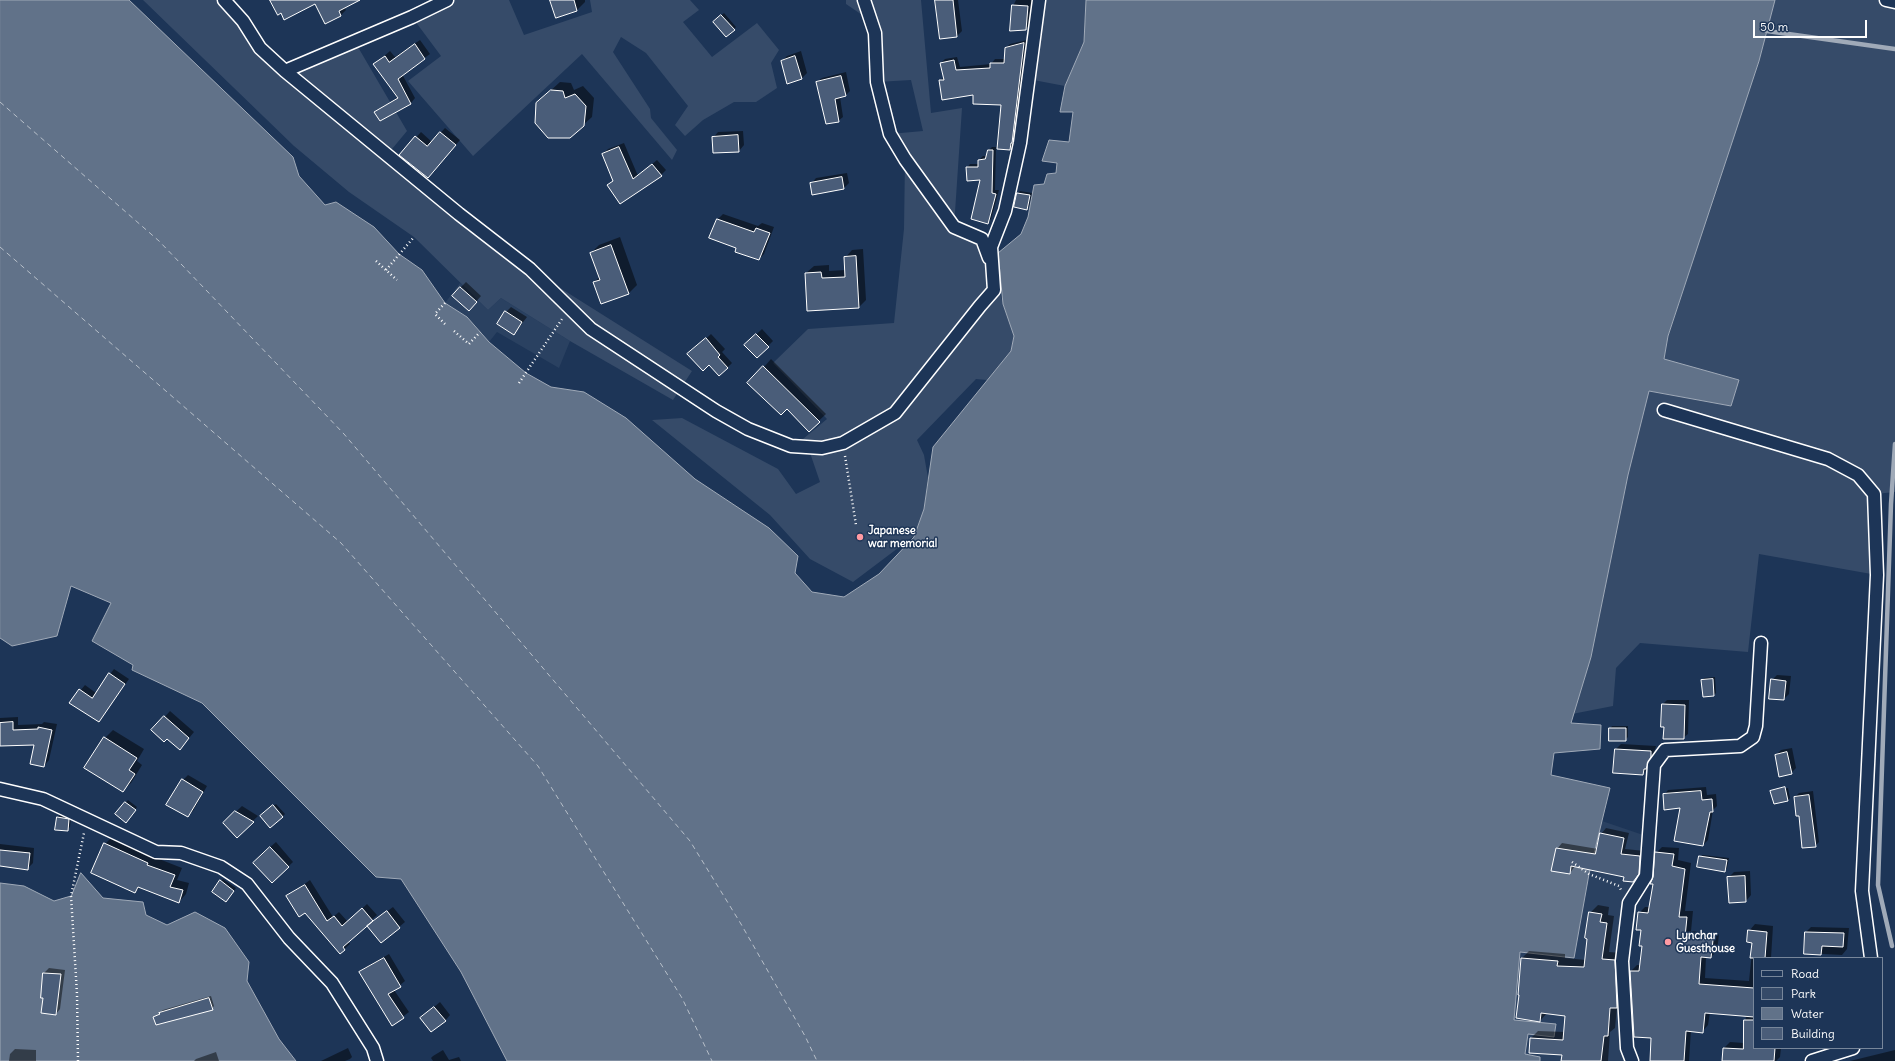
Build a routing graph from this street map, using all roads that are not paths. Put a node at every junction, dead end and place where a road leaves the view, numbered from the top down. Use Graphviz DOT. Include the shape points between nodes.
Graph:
graph roads {
  1 [pos="224,0"];
  2 [pos="447,0"];
  3 [pos="864,0"];
  4 [pos="1039,0"];
  5 [pos="1886,0"];
  6 [pos="1895,2"];
  7 [pos="285,71"];
  8 [pos="993,268"];
  9 [pos="1664,410"];
  10 [pos="1762,643"];
  11 [pos="0,789"];
  12 [pos="1871,957"];
  13 [pos="1849,1049"];
  14 [pos="378,1061"];
  15 [pos="1632,1061"];
  16 [pos="1812,1061"];
  1 -- 7 [label="street" via="243,21 260,48"];
  2 -- 7 [label="street"];
  3 -- 8 [label="street" via="875,33 877,82 890,134 954,227 982,239"];
  4 -- 8 [label="street" via="1020,143 1005,211 991,247"];
  5 -- 6 [label="street"];
  7 -- 8 [label="street" via="458,214 530,269 591,329 716,411 748,429 791,446 822,448 842,443 895,413 994,290"];
  9 -- 12 [label="street" via="1828,459 1858,476 1874,494 1877,575 1862,891"];
  10 -- 15 [label="street" via="1753,737 1740,746 1665,750 1654,765 1646,876 1628,903 1622,961 1627,1048"];
  11 -- 14 [label="street" via="43,799 156,852 182,853 221,867 247,884 289,938 332,983 373,1048"];
  13 -- 16 [label="street"];
}
